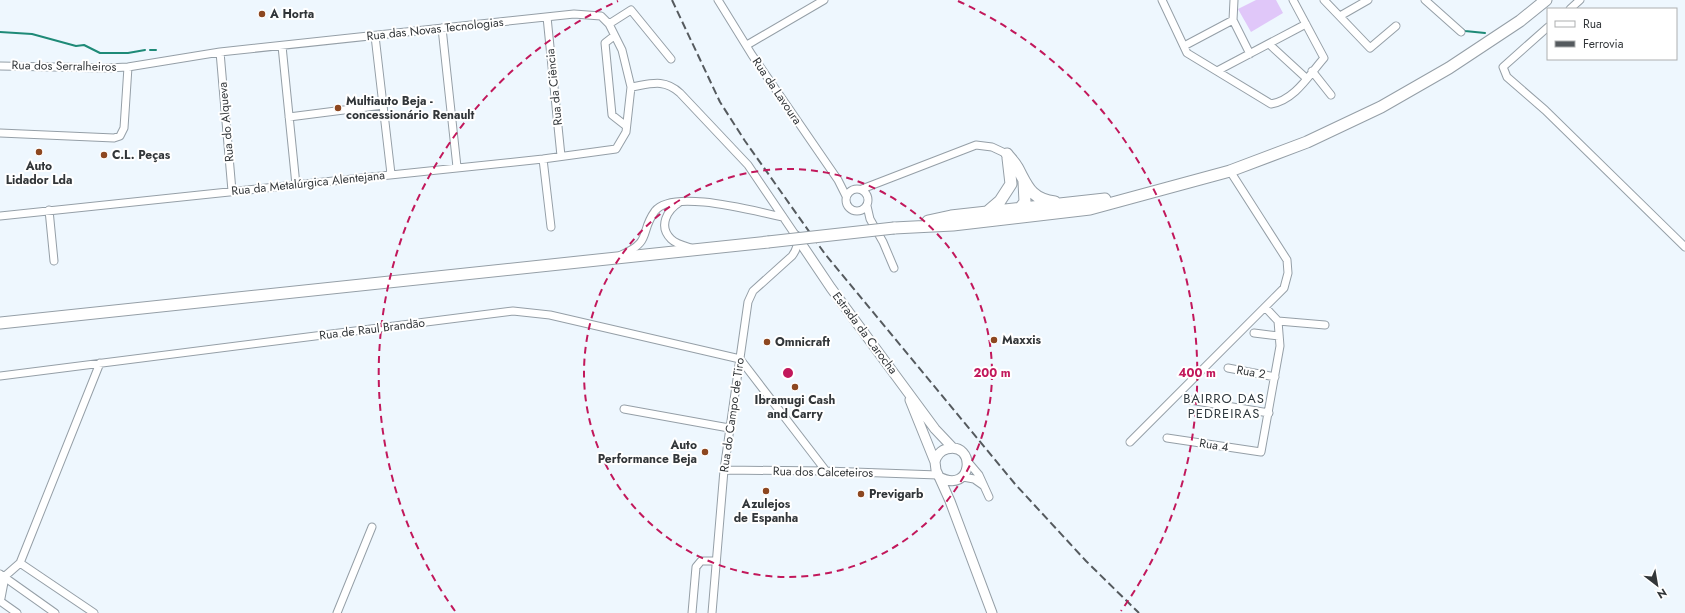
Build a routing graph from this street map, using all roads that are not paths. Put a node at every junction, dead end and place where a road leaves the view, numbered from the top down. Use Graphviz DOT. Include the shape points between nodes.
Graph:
graph roads {
  1 [pos="718,0"];
  2 [pos="824,0"];
  3 [pos="1162,0"];
  4 [pos="1234,0"];
  5 [pos="1293,0"];
  6 [pos="1324,0"];
  7 [pos="1368,0"];
  8 [pos="1425,0"];
  9 [pos="1546,0"];
  10 [pos="1580,0"];
  11 [pos="1571,8"];
  12 [pos="1340,16"];
  13 [pos="546,17"];
  14 [pos="1233,20"];
  15 [pos="609,24"];
  16 [pos="1306,24"];
  17 [pos="1396,26"];
  18 [pos="442,28"];
  19 [pos="1547,29"];
  20 [pos="1461,32"];
  21 [pos="375,36"];
  22 [pos="614,36"];
  23 [pos="1269,44"];
  24 [pos="747,45"];
  25 [pos="282,46"];
  26 [pos="1184,46"];
  27 [pos="220,52"];
  28 [pos="1250,54"];
  29 [pos="671,59"];
  30 [pos="0,66"];
  31 [pos="128,67"];
  32 [pos="1217,71"];
  33 [pos="1312,71"];
  34 [pos="1306,78"];
  35 [pos="631,87"];
  36 [pos="1331,95"];
  37 [pos="383,105"];
  38 [pos="289,117"];
  39 [pos="626,126"];
  40 [pos="0,133"];
  41 [pos="1007,154"];
  42 [pos="561,156"];
  43 [pos="543,159"];
  44 [pos="457,167"];
  45 [pos="1230,171"];
  46 [pos="391,174"];
  47 [pos="838,180"];
  48 [pos="1024,182"];
  49 [pos="881,183"];
  50 [pos="1011,184"];
  51 [pos="296,185"];
  52 [pos="852,189"];
  53 [pos="862,189"];
  54 [pos="232,191"];
  55 [pos="1148,194"];
  56 [pos="846,196"];
  57 [pos="868,196"];
  58 [pos="682,201"];
  59 [pos="1069,203"];
  60 [pos="867,206"];
  61 [pos="1019,208"];
  62 [pos="49,210"];
  63 [pos="858,211"];
  64 [pos="986,213"];
  65 [pos="0,216"];
  66 [pos="782,217"];
  67 [pos="1026,217"];
  68 [pos="870,219"];
  69 [pos="995,220"];
  70 [pos="551,227"];
  71 [pos="894,228"];
  72 [pos="796,236"];
  73 [pos="1685,247"];
  74 [pos="695,249"];
  75 [pos="616,257"];
  76 [pos="54,261"];
  77 [pos="894,268"];
  78 [pos="1265,307"];
  79 [pos="1278,321"];
  80 [pos="0,323"];
  81 [pos="1325,325"];
  82 [pos="1254,333"];
  83 [pos="1279,336"];
  84 [pos="740,359"];
  85 [pos="100,363"];
  86 [pos="1228,368"];
  87 [pos="0,376"];
  88 [pos="1275,377"];
  89 [pos="905,387"];
  90 [pos="1190,400"];
  91 [pos="624,409"];
  92 [pos="1269,413"];
  93 [pos="729,428"];
  94 [pos="935,429"];
  95 [pos="923,433"];
  96 [pos="1167,438"];
  97 [pos="1130,442"];
  98 [pos="953,448"];
  99 [pos="936,460"];
  100 [pos="968,462"];
  101 [pos="724,470"];
  102 [pos="826,471"];
  103 [pos="921,474"];
  104 [pos="938,476"];
  105 [pos="960,478"];
  106 [pos="984,486"];
  107 [pos="989,497"];
  108 [pos="950,501"];
  109 [pos="372,527"];
  110 [pos="716,561"];
  111 [pos="20,563"];
  112 [pos="2,576"];
  113 [pos="0,598"];
  114 [pos="0,601"];
  115 [pos="17,613"];
  116 [pos="55,613"];
  117 [pos="94,613"];
  118 [pos="337,613"];
  119 [pos="692,613"];
  120 [pos="712,613"];
  121 [pos="992,613"];
  1 -- 24 [label="street, Rua da Lavoura"];
  2 -- 24 [label="street"];
  3 -- 26 [label="street"];
  4 -- 14 [label="street"];
  5 -- 16 [label="street"];
  6 -- 12 [label="street"];
  7 -- 12 [label="street"];
  8 -- 20 [label="street"];
  9 -- 45 [label="main road" via="1520,21 1381,108 1308,142"];
  10 -- 11 [label="street"];
  12 -- 17 [label="street" via="1370,48"];
  13 -- 15 [label="street, Rua das Novas Tecnologias" via="574,14 601,16"];
  13 -- 18 [label="street, Rua das Novas Tecnologias"];
  13 -- 42 [label="street, Rua da Ciência"];
  14 -- 26 [label="street"];
  14 -- 28 [label="street"];
  15 -- 22 [label="street"];
  15 -- 29 [label="street" via="631,10"];
  16 -- 23 [label="street"];
  16 -- 33 [label="street" via="1324,58"];
  18 -- 21 [label="street, Rua das Novas Tecnologias"];
  18 -- 44 [label="street"];
  19 -- 73 [label="street" via="1503,67 1507,77 1545,110"];
  21 -- 25 [label="street, Rua das Novas Tecnologias"];
  21 -- 37 [label="street"];
  22 -- 35 [label="street" via="622,50"];
  22 -- 39 [label="street" via="605,43 612,115"];
  23 -- 28 [label="street"];
  23 -- 34 [label="street"];
  24 -- 47 [label="street, Rua da Lavoura"];
  25 -- 27 [label="street, Rua das Novas Tecnologias"];
  25 -- 38 [label="street"];
  26 -- 32 [label="street" via="1187,53"];
  27 -- 31 [label="street, Rua das Novas Tecnologias"];
  27 -- 54 [label="street, Rua do Alqueva"];
  28 -- 32 [label="street"];
  30 -- 31 [label="street, Rua dos Serralheiros"];
  31 -- 40 [label="street" via="124,128 120,136 114,138"];
  32 -- 34 [label="street" via="1271,104 1291,96"];
  33 -- 34 [label="street"];
  33 -- 36 [label="street"];
  35 -- 39 [label="street"];
  35 -- 66 [label="street" via="662,83 676,89 748,165"];
  37 -- 38 [label="street"];
  37 -- 46 [label="street"];
  38 -- 51 [label="street"];
  39 -- 42 [label="street, Rua da Metalúrgica Alentejana" via="626,132 616,149"];
  41 -- 48 [label="main road"];
  41 -- 49 [label="street" via="992,147 976,145"];
  41 -- 50 [label="main road"];
  42 -- 43 [label="street, Rua da Metalúrgica Alentejana"];
  43 -- 44 [label="street, Rua da Metalúrgica Alentejana"];
  43 -- 70 [label="street"];
  44 -- 46 [label="street, Rua da Metalúrgica Alentejana"];
  45 -- 55 [label="main road"];
  45 -- 78 [label="street" via="1287,260 1288,273 1284,288"];
  46 -- 51 [label="street, Rua da Metalúrgica Alentejana"];
  47 -- 52 [label="street"];
  47 -- 56 [label="street, Rua da Lavoura"];
  48 -- 59 [label="main road" via="1035,195 1046,201"];
  48 -- 61 [label="main road" via="1025,202"];
  49 -- 53 [label="street"];
  49 -- 57 [label="street"];
  50 -- 61 [label="main road" via="1013,204"];
  50 -- 64 [label="main road" via="1000,201"];
  51 -- 54 [label="street, Rua da Metalúrgica Alentejana"];
  52 -- 53 [label="street"];
  52 -- 56 [label="street"];
  53 -- 57 [label="street"];
  54 -- 62 [label="street, Rua da Metalúrgica Alentejana"];
  55 -- 59 [label="main road"];
  55 -- 67 [label="main road" via="1090,209"];
  56 -- 63 [label="street" via="847,206"];
  57 -- 60 [label="street"];
  58 -- 66 [label="street" via="700,201"];
  58 -- 74 [label="street" via="667,213 664,227 671,239 680,245"];
  58 -- 75 [label="street" via="672,202 656,211 640,245"];
  59 -- 61 [label="main road"];
  60 -- 63 [label="street"];
  60 -- 68 [label="street"];
  61 -- 64 [label="main road"];
  61 -- 67 [label="main road"];
  61 -- 69 [label="main road" via="1017,214"];
  62 -- 65 [label="street, Rua da Metalúrgica Alentejana"];
  62 -- 76 [label="street"];
  63 -- 68 [label="street"];
  64 -- 71 [label="main road" via="951,216"];
  66 -- 72 [label="street"];
  67 -- 69 [label="main road"];
  68 -- 77 [label="street"];
  69 -- 71 [label="main road"];
  71 -- 74 [label="main road, bridge"];
  72 -- 84 [label="street, Rua do Campo de Tiro" via="796,249 792,256 750,296"];
  72 -- 89 [label="street, Estrada da Carocha" via="831,288"];
  74 -- 75 [label="main road"];
  75 -- 80 [label="main road"];
  78 -- 79 [label="street"];
  78 -- 97 [label="street"];
  79 -- 81 [label="street"];
  79 -- 83 [label="street"];
  82 -- 83 [label="street"];
  83 -- 88 [label="street"];
  84 -- 85 [label="street, Rua de Raul Brandão" via="550,315 513,311"];
  84 -- 93 [label="street, Rua do Campo de Tiro"];
  84 -- 102 [label="street"];
  85 -- 87 [label="street, Rua de Raul Brandão"];
  85 -- 111 [label="street"];
  86 -- 88 [label="street, Rua 2"];
  88 -- 92 [label="street"];
  89 -- 94 [label="street, Estrada da Carocha"];
  89 -- 95 [label="street"];
  90 -- 92 [label="street"];
  91 -- 93 [label="street"];
  92 -- 96 [label="street, Rua 4" via="1261,452"];
  93 -- 101 [label="street, Rua do Campo de Tiro"];
  94 -- 95 [label="street"];
  94 -- 98 [label="street, Estrada da Carocha"];
  94 -- 99 [label="street" via="939,441"];
  95 -- 99 [label="street"];
  98 -- 99 [label="street" via="942,450"];
  98 -- 100 [label="street" via="963,452"];
  99 -- 103 [label="street"];
  99 -- 104 [label="street"];
  100 -- 105 [label="street" via="968,467"];
  100 -- 106 [label="street" via="978,473"];
  101 -- 102 [label="street, Rua dos Calceteiros"];
  101 -- 110 [label="street, Rua do Campo de Tiro"];
  102 -- 103 [label="street, Rua dos Calceteiros"];
  103 -- 104 [label="street, Rua dos Calceteiros"];
  104 -- 105 [label="street" via="947,481"];
  104 -- 108 [label="street"];
  105 -- 106 [label="street" via="974,479"];
  105 -- 108 [label="street" via="952,490"];
  106 -- 107 [label="street"];
  108 -- 121 [label="street"];
  109 -- 118 [label="street"];
  110 -- 119 [label="street" via="701,561 696,567"];
  110 -- 120 [label="street, Rua do Campo de Tiro"];
  111 -- 112 [label="street"];
  111 -- 117 [label="street"];
  112 -- 113 [label="street"];
  112 -- 116 [label="street"];
  114 -- 115 [label="street"];
}
